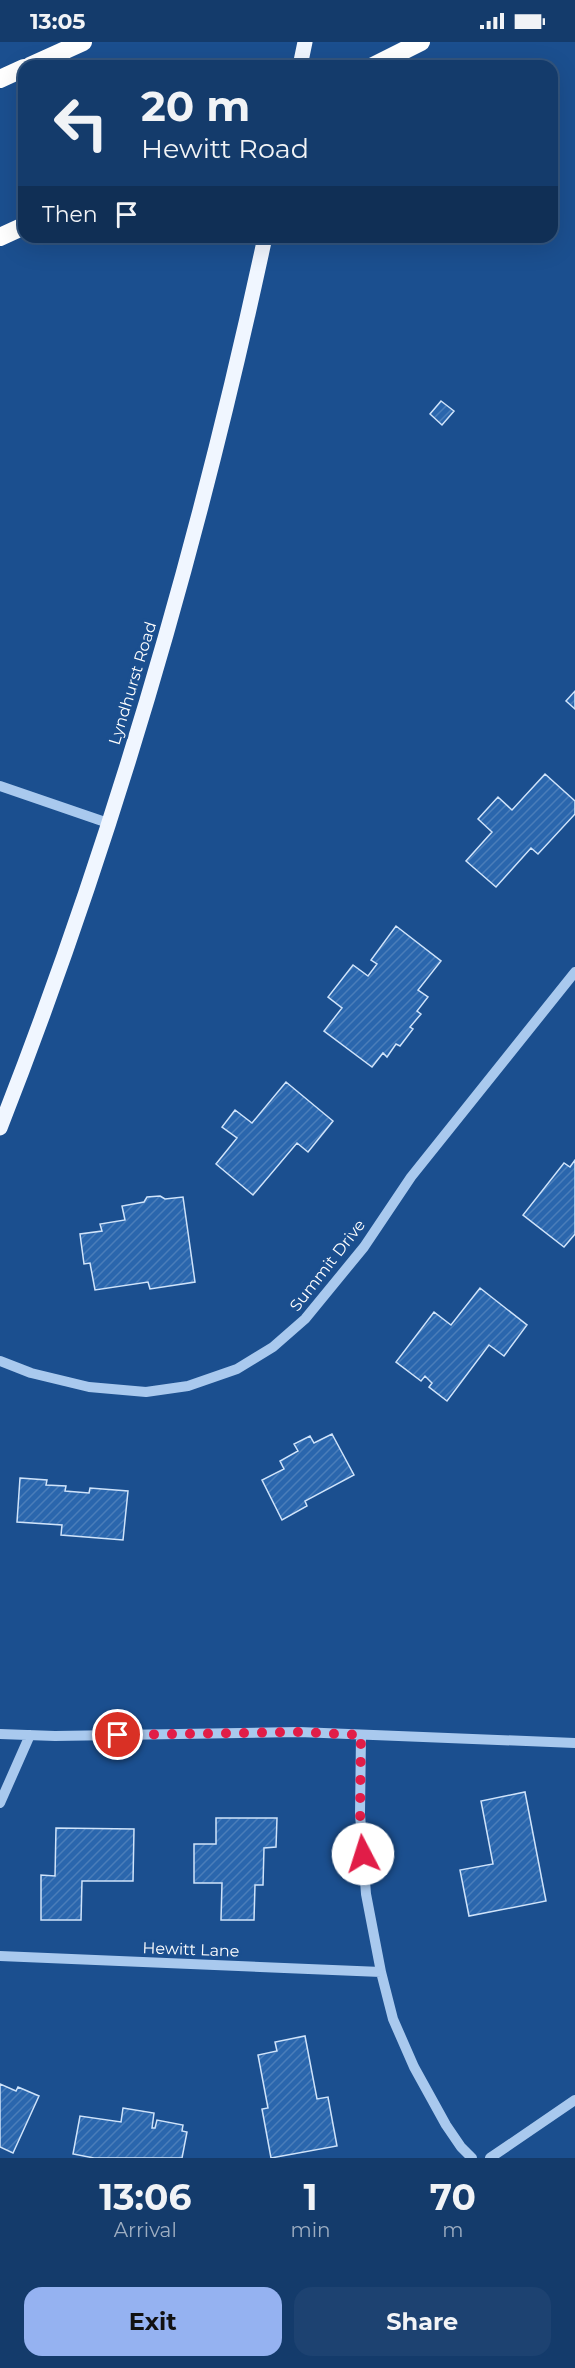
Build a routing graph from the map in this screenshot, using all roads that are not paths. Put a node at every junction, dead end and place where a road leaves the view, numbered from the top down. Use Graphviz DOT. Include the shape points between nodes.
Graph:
graph roads {
  1 [pos="83,42"];
  2 [pos="304,42"];
  3 [pos="421,42"];
  4 [pos="43,60"];
  5 [pos="301,60"];
  6 [pos="385,60"];
  7 [pos="18,72"];
  8 [pos="0,79"];
  9 [pos="18,229"];
  10 [pos="0,237"];
  11 [pos="265,243"];
  12 [pos="0,786"];
  13 [pos="108,823"];
  14 [pos="575,972"];
  15 [pos="0,1128"];
  16 [pos="0,1361"];
  17 [pos="0,1734"];
  18 [pos="30,1735"];
  19 [pos="361,1735"];
  20 [pos="575,1743"];
  21 [pos="0,1803"];
  22 [pos="0,1956"];
  23 [pos="381,1972"];
  24 [pos="575,2100"];
  25 [pos="472,2158"];
  26 [pos="490,2158"];
  1 -- 4 [label="highway"];
  2 -- 5 [label="main road"];
  3 -- 6 [label="highway"];
  7 -- 8 [label="highway"];
  9 -- 10 [label="highway"];
  11 -- 13 [label="main road, Lyndhurst Road" via="197,527"];
  12 -- 13 [label="street"];
  13 -- 15 [label="main road, Lyndhurst Road" via="28,1058"];
  14 -- 16 [label="street, Summit Drive" via="411,1177 364,1247 305,1320 273,1347 237,1369 188,1386 146,1392 89,1386 31,1373"];
  17 -- 18 [label="street"];
  18 -- 19 [label="street" via="299,1732"];
  18 -- 21 [label="street"];
  19 -- 20 [label="street"];
  19 -- 23 [label="street" via="364,1871"];
  22 -- 23 [label="street, Hewitt Lane"];
  23 -- 25 [label="street" via="393,2019 414,2067 446,2124"];
  24 -- 26 [label="street"];
}
